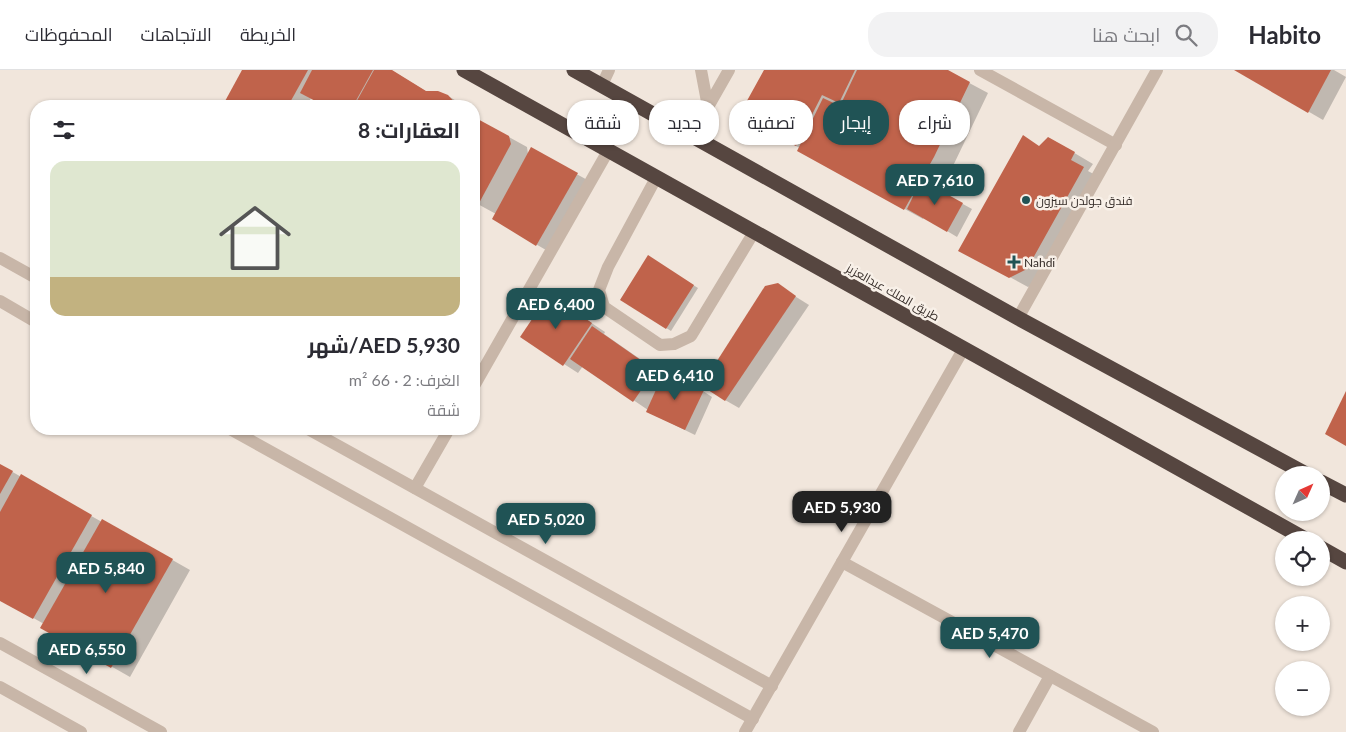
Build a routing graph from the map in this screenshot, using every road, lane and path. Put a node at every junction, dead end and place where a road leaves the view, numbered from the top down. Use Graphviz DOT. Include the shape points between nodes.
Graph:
graph roads {
  1 [pos="464,70"];
  2 [pos="574,70"];
  3 [pos="609,70"];
  4 [pos="701,70"];
  5 [pos="729,70"];
  6 [pos="980,70"];
  7 [pos="1157,70"];
  8 [pos="602,85"];
  9 [pos="707,100"];
  10 [pos="712,100"];
  11 [pos="649,111"];
  12 [pos="710,145"];
  13 [pos="1116,145"];
  14 [pos="608,151"];
  15 [pos="656,178"];
  16 [pos="754,232"];
  17 [pos="0,258"];
  18 [pos="30,275"];
  19 [pos="0,302"];
  20 [pos="1018,318"];
  21 [pos="30,319"];
  22 [pos="964,348"];
  23 [pos="480,375"];
  24 [pos="241,435"];
  25 [pos="319,435"];
  26 [pos="446,435"];
  27 [pos="1291,466"];
  28 [pos="1330,487"];
  29 [pos="415,488"];
  30 [pos="1346,495"];
  31 [pos="1291,531"];
  32 [pos="1330,553"];
  33 [pos="842,562"];
  34 [pos="1346,562"];
  35 [pos="0,643"];
  36 [pos="1050,676"];
  37 [pos="772,686"];
  38 [pos="0,688"];
  39 [pos="753,719"];
  40 [pos="80,732"];
  41 [pos="161,732"];
  42 [pos="746,732"];
  43 [pos="1019,732"];
  44 [pos="1153,732"];
  1 -- 14 [label="highway, طريق الملك عبدالعزيز"];
  2 -- 8 [label="highway"];
  3 -- 8 [label="street"];
  4 -- 9 [label="street"];
  5 -- 10 [label="street"];
  6 -- 13 [label="street"];
  7 -- 13 [label="street"];
  8 -- 11 [label="highway"];
  12 -- 20 [label="highway"];
  13 -- 20 [label="street"];
  14 -- 15 [label="highway, طريق الملك عبدالعزيز"];
  14 -- 23 [label="street"];
  15 -- 16 [label="highway, طريق الملك عبدالعزيز"];
  15 -- 16 [label="street" via="608,266 599,290 604,307 660,345 674,344 691,336"];
  16 -- 22 [label="highway, طريق الملك عبدالعزيز"];
  17 -- 18 [label="street"];
  19 -- 21 [label="street"];
  20 -- 27 [label="highway"];
  22 -- 31 [label="highway, طريق الملك عبدالعزيز"];
  22 -- 33 [label="street"];
  24 -- 39 [label="street"];
  25 -- 29 [label="street"];
  26 -- 29 [label="street"];
  28 -- 30 [label="highway"];
  29 -- 37 [label="street"];
  32 -- 34 [label="highway"];
  33 -- 36 [label="street"];
  33 -- 37 [label="street"];
  35 -- 41 [label="street"];
  36 -- 43 [label="street"];
  36 -- 44 [label="street"];
  37 -- 39 [label="street"];
  38 -- 40 [label="street"];
  39 -- 42 [label="street"];
}
